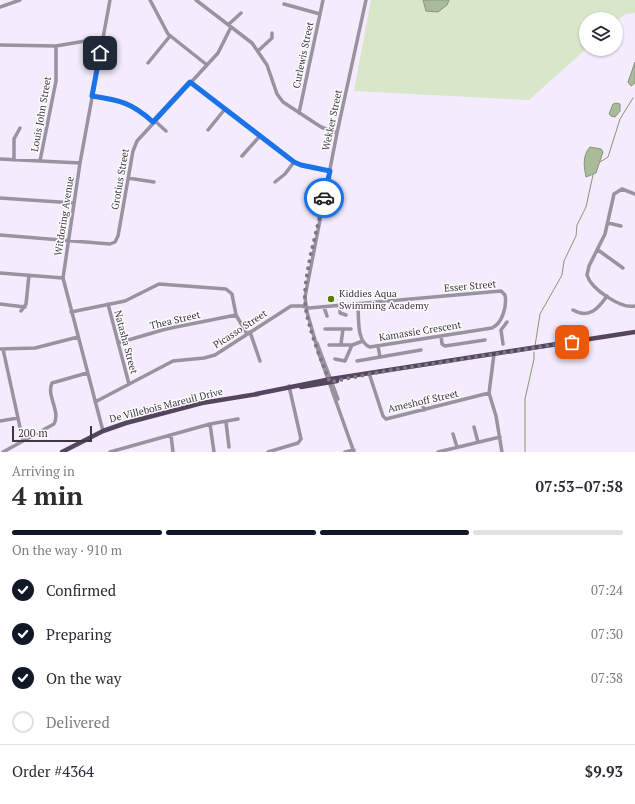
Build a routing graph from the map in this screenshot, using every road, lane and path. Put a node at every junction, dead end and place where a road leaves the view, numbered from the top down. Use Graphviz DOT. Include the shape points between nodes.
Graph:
graph roads {
  1 [pos="20,0"];
  2 [pos="110,0"];
  3 [pos="150,0"];
  4 [pos="197,0"];
  5 [pos="323,0"];
  6 [pos="366,0"];
  7 [pos="284,4"];
  8 [pos="0,7"];
  9 [pos="241,12"];
  10 [pos="320,14"];
  11 [pos="229,26"];
  12 [pos="272,33"];
  13 [pos="170,36"];
  14 [pos="103,38"];
  15 [pos="0,45"];
  16 [pos="56,46"];
  17 [pos="258,51"];
  18 [pos="148,63"];
  19 [pos="207,65"];
  20 [pos="190,82"];
  21 [pos="92,96"];
  22 [pos="225,109"];
  23 [pos="299,113"];
  24 [pos="154,122"];
  25 [pos="20,128"];
  26 [pos="208,130"];
  27 [pos="166,131"];
  28 [pos="336,133"];
  29 [pos="260,136"];
  30 [pos="242,156"];
  31 [pos="0,159"];
  32 [pos="14,160"];
  33 [pos="40,161"];
  34 [pos="294,162"];
  35 [pos="80,163"];
  36 [pos="330,171"];
  37 [pos="128,179"];
  38 [pos="275,182"];
  39 [pos="153,183"];
  40 [pos="635,194"];
  41 [pos="0,198"];
  42 [pos="74,203"];
  43 [pos="608,223"];
  44 [pos="621,226"];
  45 [pos="0,235"];
  46 [pos="69,240"];
  47 [pos="598,250"];
  48 [pos="623,268"];
  49 [pos="0,273"];
  50 [pos="28,275"];
  51 [pos="63,278"];
  52 [pos="606,296"];
  53 [pos="0,304"];
  54 [pos="108,304"];
  55 [pos="358,304"];
  56 [pos="306,306"];
  57 [pos="340,306"];
  58 [pos="635,306"];
  59 [pos="25,307"];
  60 [pos="324,307"];
  61 [pos="573,310"];
  62 [pos="22,311"];
  63 [pos="71,312"];
  64 [pos="236,315"];
  65 [pos="327,316"];
  66 [pos="346,316"];
  67 [pos="507,322"];
  68 [pos="497,325"];
  69 [pos="501,328"];
  70 [pos="325,329"];
  71 [pos="343,329"];
  72 [pos="351,329"];
  73 [pos="635,331"];
  74 [pos="248,333"];
  75 [pos="441,336"];
  76 [pos="78,337"];
  77 [pos="485,340"];
  78 [pos="363,341"];
  79 [pos="118,343"];
  80 [pos="341,344"];
  81 [pos="503,344"];
  82 [pos="329,345"];
  83 [pos="352,345"];
  84 [pos="378,346"];
  85 [pos="1,349"];
  86 [pos="421,350"];
  87 [pos="494,354"];
  88 [pos="380,357"];
  89 [pos="335,359"];
  90 [pos="260,361"];
  91 [pos="357,361"];
  92 [pos="87,373"];
  93 [pos="369,374"];
  94 [pos="330,380"];
  95 [pos="129,384"];
  96 [pos="289,388"];
  97 [pos="489,393"];
  98 [pos="95,402"];
  99 [pos="422,403"];
  100 [pos="424,410"];
  101 [pos="18,418"];
  102 [pos="238,419"];
  103 [pos="0,421"];
  104 [pos="226,422"];
  105 [pos="210,424"];
  106 [pos="474,427"];
  107 [pos="103,431"];
  108 [pos="453,434"];
  109 [pos="171,435"];
  110 [pos="500,436"];
  111 [pos="23,441"];
  112 [pos="478,442"];
  113 [pos="229,447"];
  114 [pos="457,447"];
  115 [pos="354,451"];
  116 [pos="3,452"];
  117 [pos="62,452"];
  118 [pos="110,452"];
  119 [pos="173,452"];
  120 [pos="214,452"];
  121 [pos="268,452"];
  122 [pos="345,452"];
  123 [pos="438,452"];
  124 [pos="502,452"];
  1 -- 8 [label="street"];
  2 -- 14 [label="street, Witdoring Avenue"];
  3 -- 13 [label="street"];
  4 -- 11 [label="street"];
  5 -- 10 [label="street, Curlewis Street"];
  6 -- 28 [label="street, Wekker Street"];
  7 -- 10 [label="street"];
  9 -- 11 [label="street"];
  10 -- 23 [label="street, Curlewis Street"];
  11 -- 17 [label="street" via="250,40"];
  11 -- 19 [label="street, Grotius Street" via="220,51"];
  12 -- 17 [label="street" via="272,38"];
  13 -- 18 [label="street"];
  13 -- 19 [label="street"];
  14 -- 16 [label="street"];
  14 -- 21 [label="street, Witdoring Avenue"];
  15 -- 16 [label="street"];
  16 -- 33 [label="street, Louis John Street" via="56,82"];
  17 -- 23 [label="street" via="267,65 279,98"];
  19 -- 20 [label="street, Grotius Street"];
  20 -- 22 [label="street"];
  20 -- 24 [label="street, Grotius Street"];
  21 -- 24 [label="street" via="132,106"];
  21 -- 35 [label="street, Witdoring Avenue"];
  22 -- 26 [label="street"];
  22 -- 29 [label="street"];
  23 -- 28 [label="street"];
  24 -- 27 [label="street"];
  24 -- 37 [label="street, Grotius Street" via="135,145"];
  25 -- 32 [label="street" via="14,139"];
  28 -- 36 [label="street, Wekker Street"];
  29 -- 30 [label="street"];
  29 -- 34 [label="street"];
  31 -- 32 [label="street"];
  32 -- 33 [label="street"];
  33 -- 35 [label="street"];
  34 -- 36 [label="street"];
  34 -- 38 [label="street"];
  35 -- 42 [label="street, Witdoring Avenue"];
  36 -- 56 [label="street, Wekker Street" via="306,287"];
  37 -- 39 [label="street"];
  37 -- 46 [label="street, Grotius Street" via="115,242 110,244"];
  40 -- 43 [label="street" via="625,189 616,192"];
  41 -- 42 [label="street"];
  42 -- 46 [label="street, Witdoring Avenue"];
  43 -- 44 [label="street"];
  43 -- 47 [label="street"];
  45 -- 46 [label="street"];
  46 -- 51 [label="street, Witdoring Avenue"];
  47 -- 48 [label="street"];
  47 -- 52 [label="street" via="587,275 590,282"];
  49 -- 50 [label="street"];
  50 -- 51 [label="street"];
  50 -- 59 [label="street"];
  51 -- 63 [label="street, Witdoring Avenue"];
  52 -- 58 [label="street" via="622,305"];
  52 -- 61 [label="street" via="591,313 583,314"];
  53 -- 59 [label="street"];
  54 -- 63 [label="street"];
  54 -- 64 [label="street" via="134,298 159,284 224,289 232,294"];
  54 -- 79 [label="street, Natasha Street"];
  55 -- 57 [label="street, Esser Street"];
  55 -- 68 [label="street, Esser Street" via="501,291 505,295 506,304"];
  55 -- 78 [label="street" via="360,335"];
  56 -- 60 [label="street, Esser Street"];
  56 -- 74 [label="street, Picasso Street" via="288,307"];
  56 -- 94 [label="street, Wekker Street"];
  57 -- 60 [label="street, Esser Street"];
  57 -- 66 [label="street" via="340,313"];
  59 -- 62 [label="street"];
  60 -- 65 [label="street"];
  63 -- 76 [label="street, Witdoring Avenue"];
  64 -- 74 [label="street"];
  64 -- 79 [label="street, Thea Street" via="166,329"];
  67 -- 69 [label="street"];
  68 -- 69 [label="street"];
  68 -- 75 [label="street, Kamassie Crescent"];
  69 -- 81 [label="street"];
  70 -- 71 [label="street"];
  71 -- 72 [label="street"];
  71 -- 80 [label="street"];
  73 -- 87 [label="main road, De Villebois Mareuil Drive"];
  74 -- 90 [label="street"];
  74 -- 95 [label="street, Picasso Street" via="215,355 173,361"];
  75 -- 77 [label="street" via="442,345 445,346"];
  75 -- 84 [label="street, Kamassie Crescent"];
  76 -- 85 [label="street" via="35,348"];
  76 -- 92 [label="street, Witdoring Avenue"];
  78 -- 83 [label="street"];
  78 -- 84 [label="street, Kamassie Crescent" via="368,347"];
  79 -- 95 [label="street, Natasha Street"];
  80 -- 82 [label="street"];
  80 -- 83 [label="street"];
  83 -- 89 [label="street" via="344,361"];
  84 -- 88 [label="street"];
  85 -- 101 [label="street"];
  86 -- 88 [label="street"];
  87 -- 93 [label="main road, De Villebois Mareuil Drive"];
  87 -- 97 [label="street"];
  88 -- 91 [label="street"];
  92 -- 98 [label="street, Witdoring Avenue"];
  92 -- 111 [label="street" via="52,383 50,389 56,413 55,422"];
  93 -- 94 [label="main road, De Villebois Mareuil Drive"];
  93 -- 100 [label="street, Ameshoff Street" via="384,418"];
  94 -- 96 [label="main road, De Villebois Mareuil Drive"];
  94 -- 115 [label="street, Wekker Street"];
  95 -- 98 [label="street, Picasso Street"];
  96 -- 107 [label="main road, De Villebois Mareuil Drive" via="202,403"];
  96 -- 121 [label="street" via="301,439 298,443"];
  97 -- 100 [label="street, Ameshoff Street"];
  97 -- 110 [label="street"];
  98 -- 107 [label="street, Witdoring Avenue"];
  99 -- 100 [label="street"];
  101 -- 103 [label="street"];
  101 -- 111 [label="street"];
  102 -- 104 [label="street"];
  104 -- 105 [label="street"];
  104 -- 113 [label="street"];
  105 -- 109 [label="street"];
  105 -- 120 [label="street"];
  106 -- 112 [label="street"];
  107 -- 117 [label="main road, De Villebois Mareuil Drive"];
  108 -- 114 [label="street"];
  109 -- 118 [label="street"];
  109 -- 119 [label="street"];
  110 -- 112 [label="street"];
  110 -- 124 [label="street"];
  111 -- 116 [label="street"];
  112 -- 114 [label="street"];
  114 -- 123 [label="street"];
  115 -- 122 [label="street"];
}
